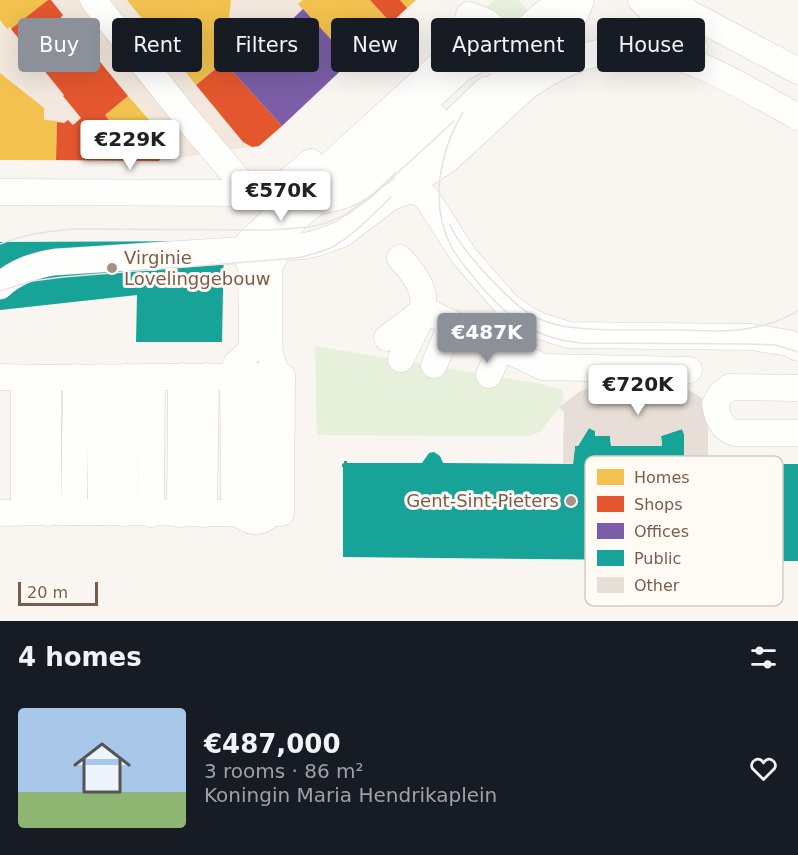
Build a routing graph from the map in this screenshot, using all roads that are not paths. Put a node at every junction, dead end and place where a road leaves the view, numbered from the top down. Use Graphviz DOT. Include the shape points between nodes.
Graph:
graph roads {
  1 [pos="93,0"];
  2 [pos="564,0"];
  3 [pos="581,0"];
  4 [pos="641,0"];
  5 [pos="668,0"];
  6 [pos="477,7"];
  7 [pos="539,18"];
  8 [pos="565,18"];
  9 [pos="575,18"];
  10 [pos="660,18"];
  11 [pos="597,54"];
  12 [pos="705,54"];
  13 [pos="705,68"];
  14 [pos="798,70"];
  15 [pos="458,72"];
  16 [pos="482,72"];
  17 [pos="519,72"];
  18 [pos="525,72"];
  19 [pos="474,102"];
  20 [pos="795,110"];
  21 [pos="0,192"];
  22 [pos="255,193"];
  23 [pos="391,197"];
  24 [pos="261,241"];
  25 [pos="400,258"];
  26 [pos="0,286"];
  27 [pos="424,310"];
  28 [pos="452,323"];
  29 [pos="387,338"];
  30 [pos="501,347"];
  31 [pos="798,348"];
  32 [pos="401,360"];
  33 [pos="434,365"];
  34 [pos="689,370"];
  35 [pos="489,375"];
  36 [pos="127,376"];
  37 [pos="204,376"];
  38 [pos="24,377"];
  39 [pos="76,377"];
  40 [pos="101,377"];
  41 [pos="152,377"];
  42 [pos="798,388"];
  43 [pos="798,434"];
  44 [pos="74,512"];
  45 [pos="24,513"];
  46 [pos="113,513"];
  47 [pos="151,514"];
  48 [pos="204,514"];
  1 -- 22 [label="street" via="184,115"];
  2 -- 7 [label="street"];
  2 -- 8 [label="street"];
  2 -- 19 [label="street" via="549,30"];
  3 -- 9 [label="street"];
  4 -- 10 [label="street"];
  5 -- 14 [label="street"];
  6 -- 22 [label="street" via="284,185"];
  6 -- 24 [label="street" via="457,49 345,151"];
  11 -- 23 [label="street" via="554,69 526,87 457,152"];
  12 -- 20 [label="street"];
  13 -- 20 [label="street"];
  15 -- 24 [label="street" via="358,164"];
  16 -- 22 [label="street" via="353,192 315,201 273,200"];
  17 -- 19 [label="street"];
  18 -- 23 [label="street"];
  19 -- 23 [label="street"];
  21 -- 22 [label="street"];
  23 -- 26 [label="street" via="342,234 305,246 55,262 28,269"];
  23 -- 31 [label="street" via="418,191 427,198 464,256 507,305 543,327 569,335 751,337"];
  24 -- 24 [label="street" via="246,251 251,266 252,344 234,371 234,501 240,515 253,521 268,517 276,505 276,374 269,344 268,265 274,260 275,248"];
  25 -- 27 [label="street" via="418,281"];
  27 -- 28 [label="street"];
  27 -- 29 [label="street"];
  27 -- 32 [label="street"];
  28 -- 30 [label="street"];
  28 -- 33 [label="street"];
  30 -- 34 [label="street" via="543,367"];
  30 -- 35 [label="street"];
  36 -- 40 [label="street"];
  36 -- 41 [label="street"];
  36 -- 46 [label="street"];
  37 -- 41 [label="street"];
  37 -- 48 [label="street"];
  37 -- 48 [label="street"];
  37 -- 48 [label="street" via="282,376 281,513"];
  38 -- 39 [label="street"];
  38 -- 45 [label="street"];
  39 -- 40 [label="street"];
  39 -- 44 [label="street"];
  40 -- 46 [label="street" via="101,458"];
  41 -- 47 [label="street"];
  42 -- 43 [label="street" via="729,387 715,404 725,428 734,433"];
  44 -- 45 [label="street"];
  44 -- 46 [label="street"];
  46 -- 47 [label="street"];
  47 -- 48 [label="street"];
}
